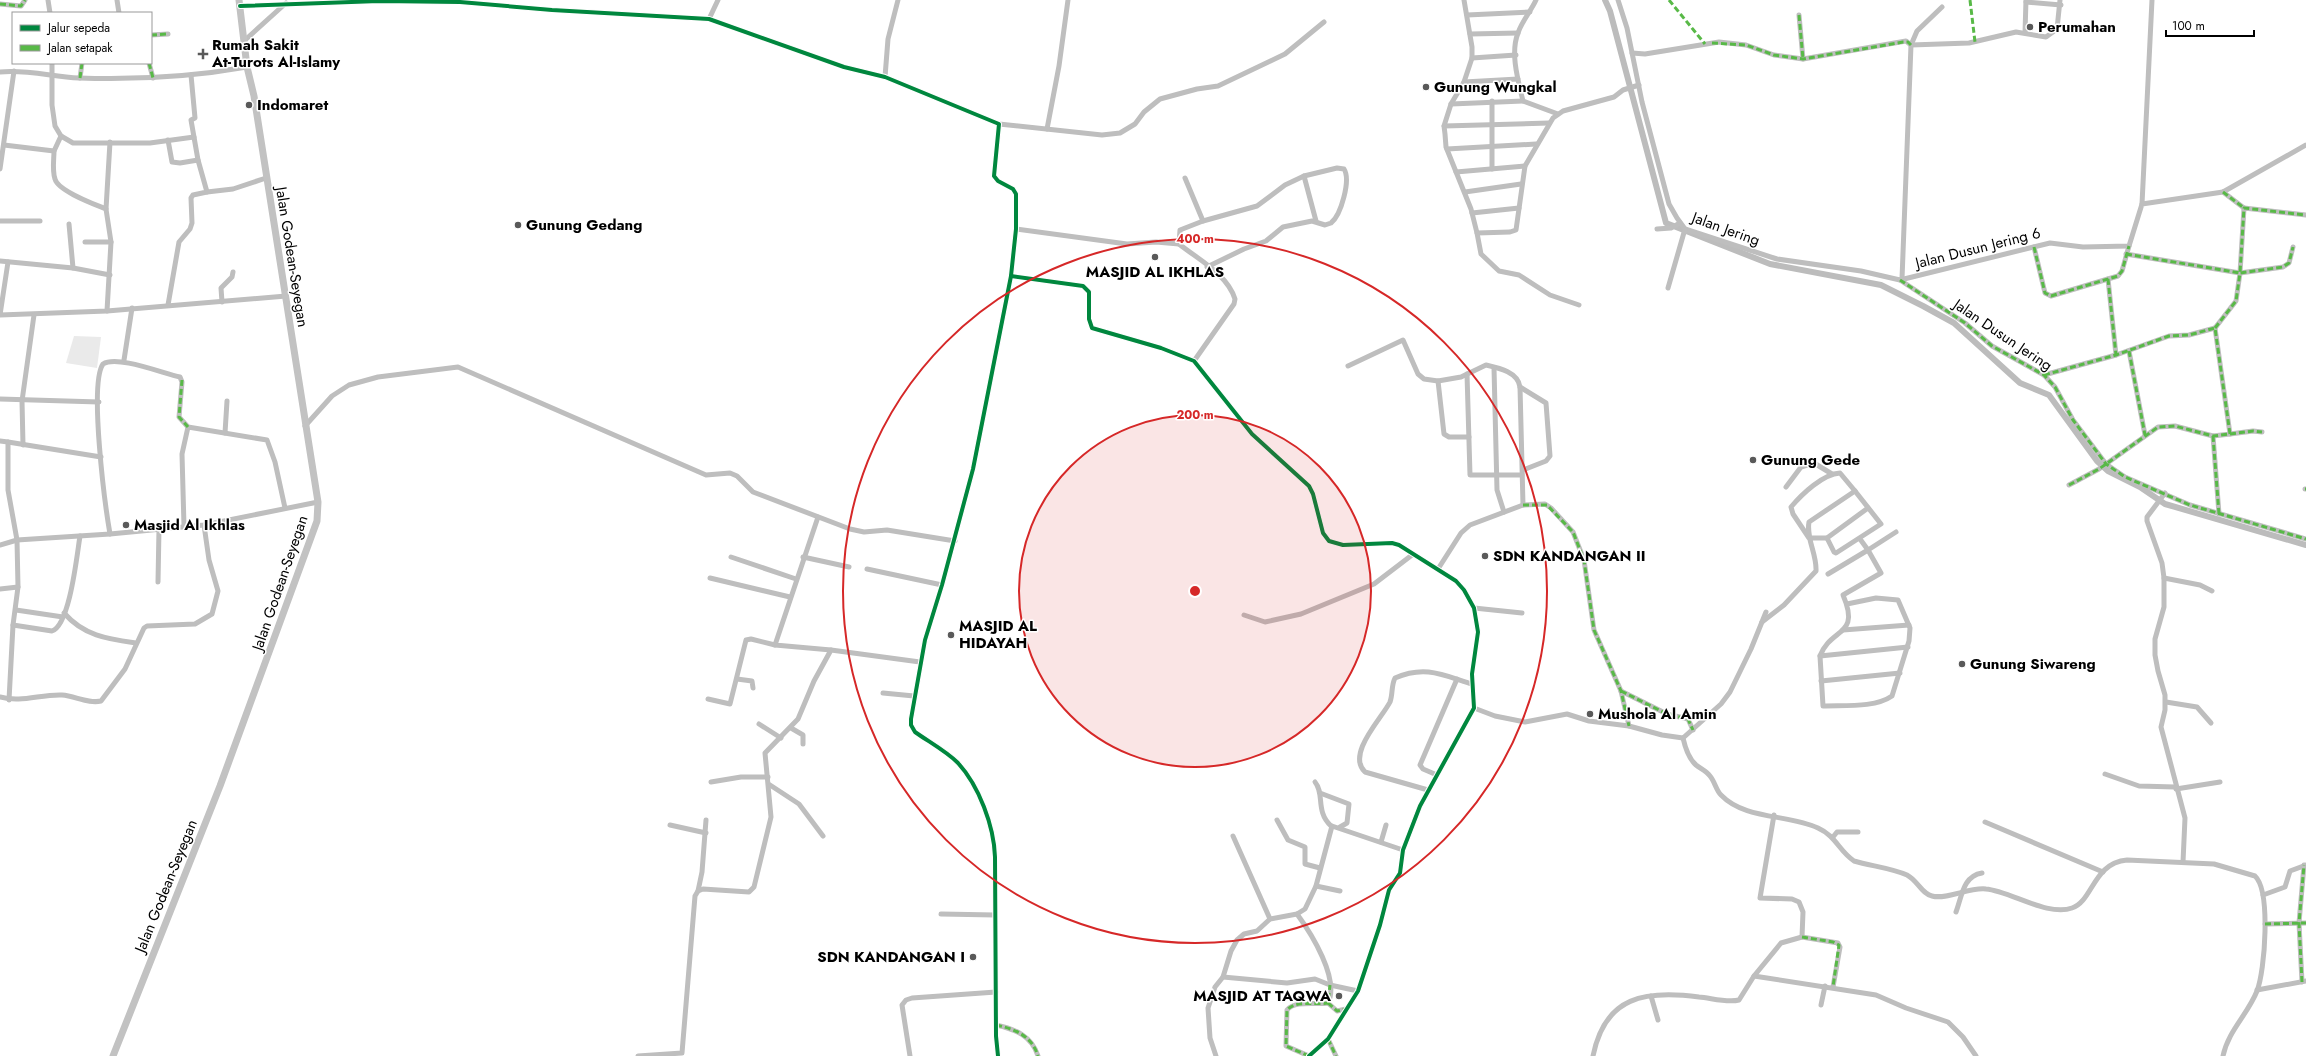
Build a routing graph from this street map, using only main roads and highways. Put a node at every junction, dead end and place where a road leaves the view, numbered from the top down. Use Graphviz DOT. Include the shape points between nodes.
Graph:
graph roads {
  1 [pos="240,3"];
  2 [pos="113,1056"];
  1 -- 2 [label="main road, Jalan Godean-Seyegan" via="247,67 254,96 318,502 316,529 220,786"];
}
